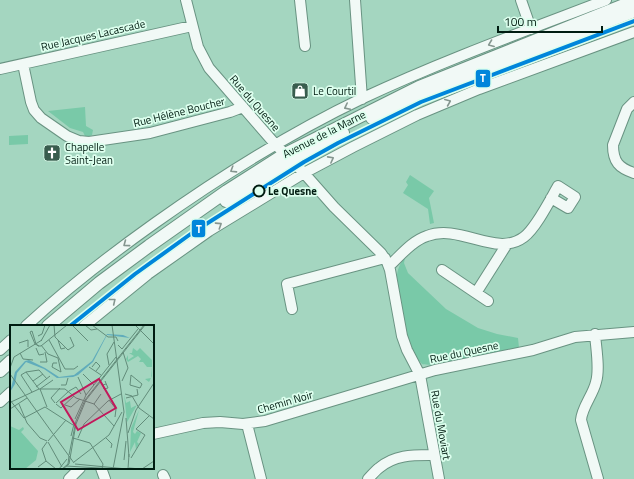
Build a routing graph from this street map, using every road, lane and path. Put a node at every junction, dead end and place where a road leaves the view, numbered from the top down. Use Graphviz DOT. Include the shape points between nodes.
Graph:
graph roads {
  1 [pos="186,0"];
  2 [pos="300,0"];
  3 [pos="355,0"];
  4 [pos="521,0"];
  5 [pos="606,0"];
  6 [pos="634,2"];
  7 [pos="634,11"];
  8 [pos="192,26"];
  9 [pos="531,29"];
  10 [pos="634,32"];
  11 [pos="304,46"];
  12 [pos="22,64"];
  13 [pos="0,69"];
  14 [pos="362,99"];
  15 [pos="634,102"];
  16 [pos="243,107"];
  17 [pos="275,144"];
  18 [pos="289,158"];
  19 [pos="304,173"];
  20 [pos="634,173"];
  21 [pos="551,198"];
  22 [pos="507,244"];
  23 [pos="387,262"];
  24 [pos="442,270"];
  25 [pos="476,293"];
  26 [pos="488,301"];
  27 [pos="292,309"];
  28 [pos="27,325"];
  29 [pos="49,325"];
  30 [pos="59,325"];
  31 [pos="85,325"];
  32 [pos="634,332"];
  33 [pos="595,334"];
  34 [pos="10,341"];
  35 [pos="0,350"];
  36 [pos="10,362"];
  37 [pos="0,371"];
  38 [pos="10,371"];
  39 [pos="420,375"];
  40 [pos="0,380"];
  41 [pos="10,393"];
  42 [pos="0,402"];
  43 [pos="247,424"];
  44 [pos="154,434"];
  45 [pos="434,455"];
  46 [pos="79,469"];
  47 [pos="101,469"];
  48 [pos="69,479"];
  49 [pos="105,479"];
  50 [pos="261,479"];
  51 [pos="368,479"];
  52 [pos="439,479"];
  53 [pos="598,479"];
  1 -- 8 [label="street, Rue du Quesne"];
  2 -- 11 [label="street"];
  3 -- 14 [label="street"];
  4 -- 9 [label="street"];
  5 -- 9 [label="street, Avenue de la Marne"];
  6 -- 18 [label="main road, Avenue de la Marne" via="431,81 373,109"];
  7 -- 18 [label="main road, Avenue de la Marne" via="428,93"];
  8 -- 12 [label="street, Rue Jacques Lacascade"];
  8 -- 16 [label="street, Rue du Quesne" via="205,62"];
  9 -- 14 [label="street, Avenue de la Marne, one-way" via="454,58"];
  19 -- 10 [label="street, one-way" via="386,130 448,102"];
  12 -- 13 [label="street, Rue Jacques Lacascade"];
  12 -- 16 [label="street, Rue Hélène Boucher" via="36,112 67,136 79,141 90,142 143,135"];
  14 -- 17 [label="street, Avenue de la Marne, one-way"];
  15 -- 20 [label="street" via="627,109 613,148 619,166"];
  16 -- 17 [label="street, Rue du Quesne"];
  17 -- 18 [label="street, Rue du Quesne"];
  17 -- 28 [label="street, Avenue de la Marne, one-way" via="196,194 129,242"];
  18 -- 19 [label="street, Rue du Quesne"];
  18 -- 29 [label="main road, Avenue de la Marne" via="227,191 148,246"];
  18 -- 30 [label="main road, Avenue de la Marne" via="158,247"];
  19 -- 23 [label="street, Rue du Quesne"];
  31 -- 19 [label="street, one-way" via="142,279 203,235"];
  21 -- 22 [label="street" via="528,233 521,239"];
  22 -- 23 [label="street" via="454,233 435,233 422,238"];
  22 -- 25 [label="street"];
  23 -- 27 [label="street" via="287,284"];
  23 -- 39 [label="street, Rue du Quesne" via="402,336"];
  24 -- 25 [label="street"];
  25 -- 26 [label="street"];
  32 -- 33 [label="street, Rue du Quesne"];
  33 -- 39 [label="street, Rue du Quesne"];
  33 -- 53 [label="street" via="597,378 581,420"];
  34 -- 35 [label="street"];
  36 -- 37 [label="main road"];
  38 -- 40 [label="main road"];
  39 -- 43 [label="street, Chemin Noir" via="280,417"];
  39 -- 45 [label="street, Rue du Moviart"];
  41 -- 42 [label="street"];
  43 -- 44 [label="street, Chemin Noir" via="203,423"];
  43 -- 50 [label="street"];
  45 -- 51 [label="street" via="406,455 394,458"];
  45 -- 52 [label="street, Rue du Moviart"];
  46 -- 48 [label="street"];
  47 -- 49 [label="street"];
}
